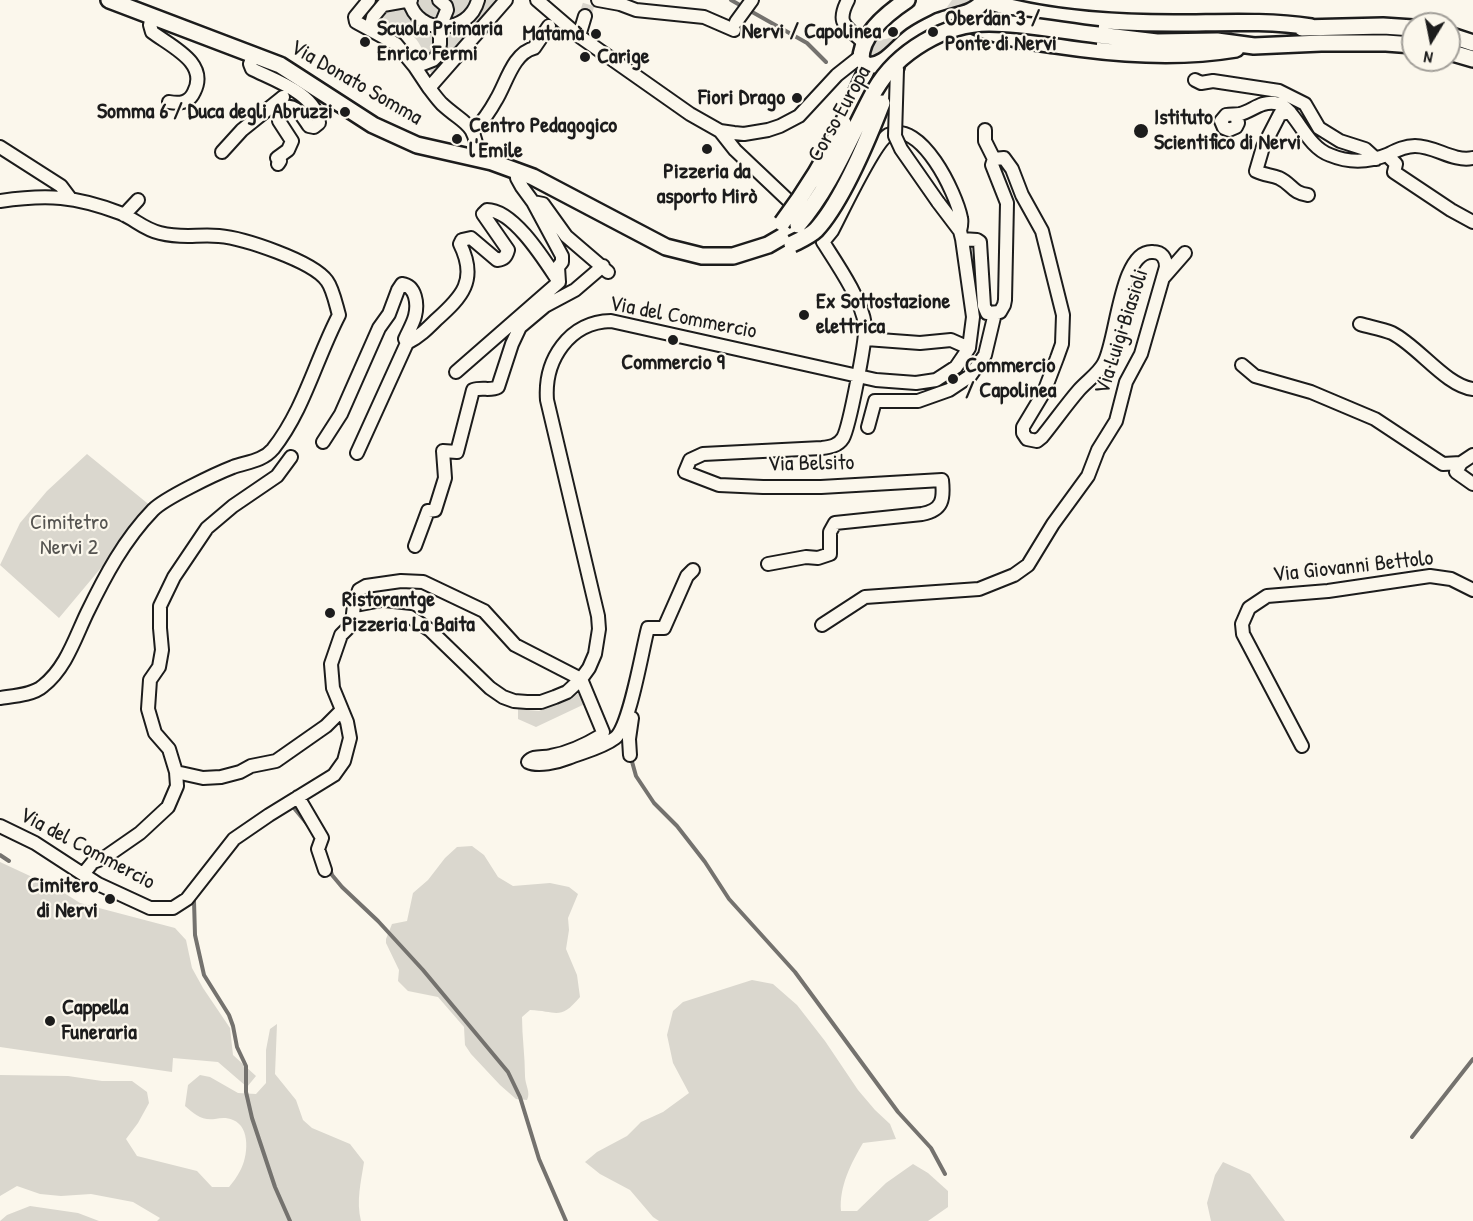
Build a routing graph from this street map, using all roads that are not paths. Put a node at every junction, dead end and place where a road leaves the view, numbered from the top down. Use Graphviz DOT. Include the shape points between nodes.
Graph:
graph roads {
  1 [pos="109,0"];
  2 [pos="369,0"];
  3 [pos="410,0"];
  4 [pos="439,0"];
  5 [pos="506,0"];
  6 [pos="537,0"];
  7 [pos="598,0"];
  8 [pos="752,0"];
  9 [pos="848,0"];
  10 [pos="907,0"];
  11 [pos="984,0"];
  12 [pos="478,2"];
  13 [pos="152,16"];
  14 [pos="492,16"];
  15 [pos="585,16"];
  16 [pos="954,17"];
  17 [pos="549,26"];
  18 [pos="440,27"];
  19 [pos="1311,27"];
  20 [pos="1401,27"];
  21 [pos="370,29"];
  22 [pos="1098,35"];
  23 [pos="579,36"];
  24 [pos="902,44"];
  25 [pos="1401,44"];
  26 [pos="1254,46"];
  27 [pos="254,54"];
  28 [pos="863,63"];
  29 [pos="415,67"];
  30 [pos="897,69"];
  31 [pos="1195,80"];
  32 [pos="429,88"];
  33 [pos="283,97"];
  34 [pos="170,102"];
  35 [pos="1290,112"];
  36 [pos="1236,115"];
  37 [pos="474,131"];
  38 [pos="720,131"];
  39 [pos="985,136"];
  40 [pos="0,147"];
  41 [pos="222,152"];
  42 [pos="1381,157"];
  43 [pos="478,158"];
  44 [pos="1473,158"];
  45 [pos="994,159"];
  46 [pos="278,164"];
  47 [pos="517,170"];
  48 [pos="1308,195"];
  49 [pos="70,198"];
  50 [pos="138,200"];
  51 [pos="0,201"];
  52 [pos="533,202"];
  53 [pos="791,203"];
  54 [pos="124,215"];
  55 [pos="1473,222"];
  56 [pos="961,235"];
  57 [pos="747,253"];
  58 [pos="1185,254"];
  59 [pos="1164,277"];
  60 [pos="559,282"];
  61 [pos="996,313"];
  62 [pos="1360,324"];
  63 [pos="866,339"];
  64 [pos="407,343"];
  65 [pos="969,348"];
  66 [pos="1242,365"];
  67 [pos="456,372"];
  68 [pos="857,377"];
  69 [pos="1473,389"];
  70 [pos="868,427"];
  71 [pos="323,442"];
  72 [pos="357,453"];
  73 [pos="1473,455"];
  74 [pos="291,457"];
  75 [pos="1461,463"];
  76 [pos="1473,484"];
  77 [pos="415,546"];
  78 [pos="768,564"];
  79 [pos="693,570"];
  80 [pos="1473,590"];
  81 [pos="352,622"];
  82 [pos="822,625"];
  83 [pos="581,679"];
  84 [pos="0,698"];
  85 [pos="630,705"];
  86 [pos="342,710"];
  87 [pos="1302,746"];
  88 [pos="630,755"];
  89 [pos="176,772"];
  90 [pos="298,798"];
  91 [pos="0,826"];
  92 [pos="325,870"];
  93 [pos="84,873"];
  1 -- 13 [label="main road, Via Donato Somma"];
  2 -- 21 [label="street" via="355,19"];
  3 -- 18 [label="street" via="423,22"];
  3 -- 21 [label="street" via="383,5 373,17"];
  4 -- 18 [label="street" via="447,10"];
  5 -- 14 [label="street"];
  6 -- 23 [label="street"];
  7 -- 8 [label="street" via="636,10 704,17 735,26"];
  9 -- 28 [label="street" via="842,19"];
  10 -- 28 [label="main road" via="876,27"];
  11 -- 16 [label="main road" via="973,11"];
  11 -- 19 [label="main road" via="1099,21 1279,22"];
  12 -- 14 [label="street"];
  12 -- 18 [label="street" via="464,21"];
  13 -- 27 [label="main road, Via Donato Somma"];
  13 -- 34 [label="street" via="152,32 193,62 198,74 194,93 188,100 180,104"];
  14 -- 32 [label="street"];
  15 -- 23 [label="street"];
  16 -- 24 [label="main road" via="926,28"];
  16 -- 26 [label="main road" via="1016,39 1123,54 1190,54"];
  17 -- 37 [label="street" via="534,48 520,56 496,101"];
  18 -- 29 [label="street" via="438,55"];
  19 -- 20 [label="main road, Corso Europa"];
  19 -- 22 [label="main road, Corso Europa"];
  21 -- 29 [label="street" via="396,44"];
  22 -- 26 [label="main road, Corso Europa"];
  22 -- 57 [label="main road, Corso Europa, bridge" via="988,23 958,28 922,43 904,56 876,89 823,192 798,225 768,245"];
  23 -- 38 [label="street"];
  24 -- 28 [label="main road" via="881,63"];
  24 -- 30 [label="main road, Via Donato Somma"];
  25 -- 26 [label="main road, Corso Europa"];
  27 -- 43 [label="main road, Via Donato Somma" via="289,69 395,135 417,145"];
  27 -- 46 [label="street" via="252,69 306,99 318,116 319,123 314,127 298,110 281,110 279,121 292,141 277,158"];
  28 -- 38 [label="street" via="837,75 799,116 780,126 744,134"];
  28 -- 57 [label="main road, bridge" via="843,123 816,174 782,223"];
  29 -- 32 [label="street"];
  30 -- 56 [label="street, bridge" via="895,136"];
  30 -- 57 [label="main road, Via Donato Somma, bridge" via="870,134 814,232 771,251"];
  31 -- 42 [label="street" via="1280,91 1305,104 1319,128"];
  32 -- 37 [label="street"];
  33 -- 41 [label="street"];
  35 -- 36 [label="street" via="1274,102"];
  35 -- 42 [label="street" via="1310,142 1326,154 1349,160"];
  35 -- 48 [label="street" via="1280,114 1256,171 1280,178 1298,193"];
  37 -- 43 [label="street"];
  38 -- 53 [label="street"];
  39 -- 45 [label="street, Via Luigi Biasioli"];
  40 -- 49 [label="street" via="61,186"];
  42 -- 44 [label="street" via="1416,146 1452,158"];
  42 -- 55 [label="street" via="1396,164 1394,172"];
  43 -- 47 [label="main road, Via Donato Somma"];
  45 -- 59 [label="street, Via Luigi Biasioli" via="1004,158 1009,164 1042,231 1063,315 1062,344 1044,392 1025,423 1027,439 1037,441 1042,437 1104,365 1131,266 1145,252 1160,253 1166,261"];
  45 -- 61 [label="street, Via Luigi Biasioli" via="993,168 1007,209 1005,300"];
  47 -- 52 [label="street" via="517,177"];
  47 -- 57 [label="main road, Via Donato Somma" via="666,247 702,256"];
  49 -- 51 [label="street"];
  49 -- 54 [label="street"];
  50 -- 54 [label="street"];
  52 -- 60 [label="street" via="561,256"];
  52 -- 77 [label="street" via="543,204 566,236 606,269 520,327 498,387 473,390 457,452 443,451 443,487 435,510 428,511"];
  54 -- 84 [label="street" via="147,230 182,238 234,237 310,267 327,281 339,315 311,381 273,449 263,458 231,468 154,508 117,556 57,672 42,688"];
  56 -- 61 [label="street" via="980,242 984,306 987,313"];
  56 -- 63 [label="street" via="962,219 933,159 914,138 899,133 887,136 823,242 860,308"];
  56 -- 65 [label="street" via="973,317"];
  58 -- 59 [label="street"];
  59 -- 82 [label="street, Via Luigi Biasioli" via="1116,421 1088,476 1028,565 979,589 865,597"];
  60 -- 64 [label="street" via="509,218 487,210 483,214 508,250 507,255 497,260 471,238 462,240 469,269 466,286 456,303"];
  60 -- 67 [label="street"];
  61 -- 70 [label="street, Via Luigi Biasioli" via="985,355 970,376 949,390 918,401 876,401"];
  62 -- 69 [label="street" via="1391,333 1458,385"];
  63 -- 65 [label="street" via="920,343 951,340"];
  63 -- 68 [label="street"];
  64 -- 71 [label="street" via="405,339 416,315 414,291 402,284 341,414"];
  64 -- 72 [label="street"];
  65 -- 68 [label="street, Via del Commercio" via="952,371 927,382"];
  66 -- 75 [label="street" via="1255,376 1311,392 1375,419 1439,462"];
  68 -- 78 [label="street, Via Belsito" via="843,438 835,446 703,454 690,460 685,472 719,485 763,487 942,480 941,504 934,512 835,523 830,532 830,554"];
  68 -- 83 [label="street, Via del Commercio" via="611,321 588,325 566,340 551,368 546,393 598,616 595,654"];
  73 -- 75 [label="street"];
  74 -- 89 [label="street" via="277,476 207,528 160,606 162,650 159,667 150,680 148,709 155,733 169,749"];
  75 -- 76 [label="street" via="1456,472"];
  79 -- 85 [label="street" via="664,628 648,628"];
  80 -- 87 [label="street, Via Giovanni Bettolo" via="1451,579 1430,576 1268,596 1249,608 1242,624 1243,634"];
  81 -- 83 [label="street, Via del Commercio" via="374,615 410,617 430,630 490,688 514,701 541,702 567,692"];
  81 -- 83 [label="street, Via del Commercio" via="359,590 366,586 423,582 484,611 515,645"];
  81 -- 86 [label="street, Via del Commercio" via="337,642 332,664 333,688"];
  83 -- 85 [label="street" via="602,735 556,755 530,758 530,764 560,761 615,738"];
  85 -- 88 [label="street"];
  86 -- 89 [label="street" via="276,761 220,777"];
  86 -- 90 [label="street, Via del Commercio" via="350,738 344,761 334,775"];
  89 -- 93 [label="street" via="177,786 168,807 140,833 93,862"];
  90 -- 92 [label="street" via="322,838 318,849"];
  90 -- 93 [label="street, Via del Commercio" via="234,840 187,899 173,908 150,908 98,884"];
  91 -- 93 [label="street, Via del Commercio"];
}
